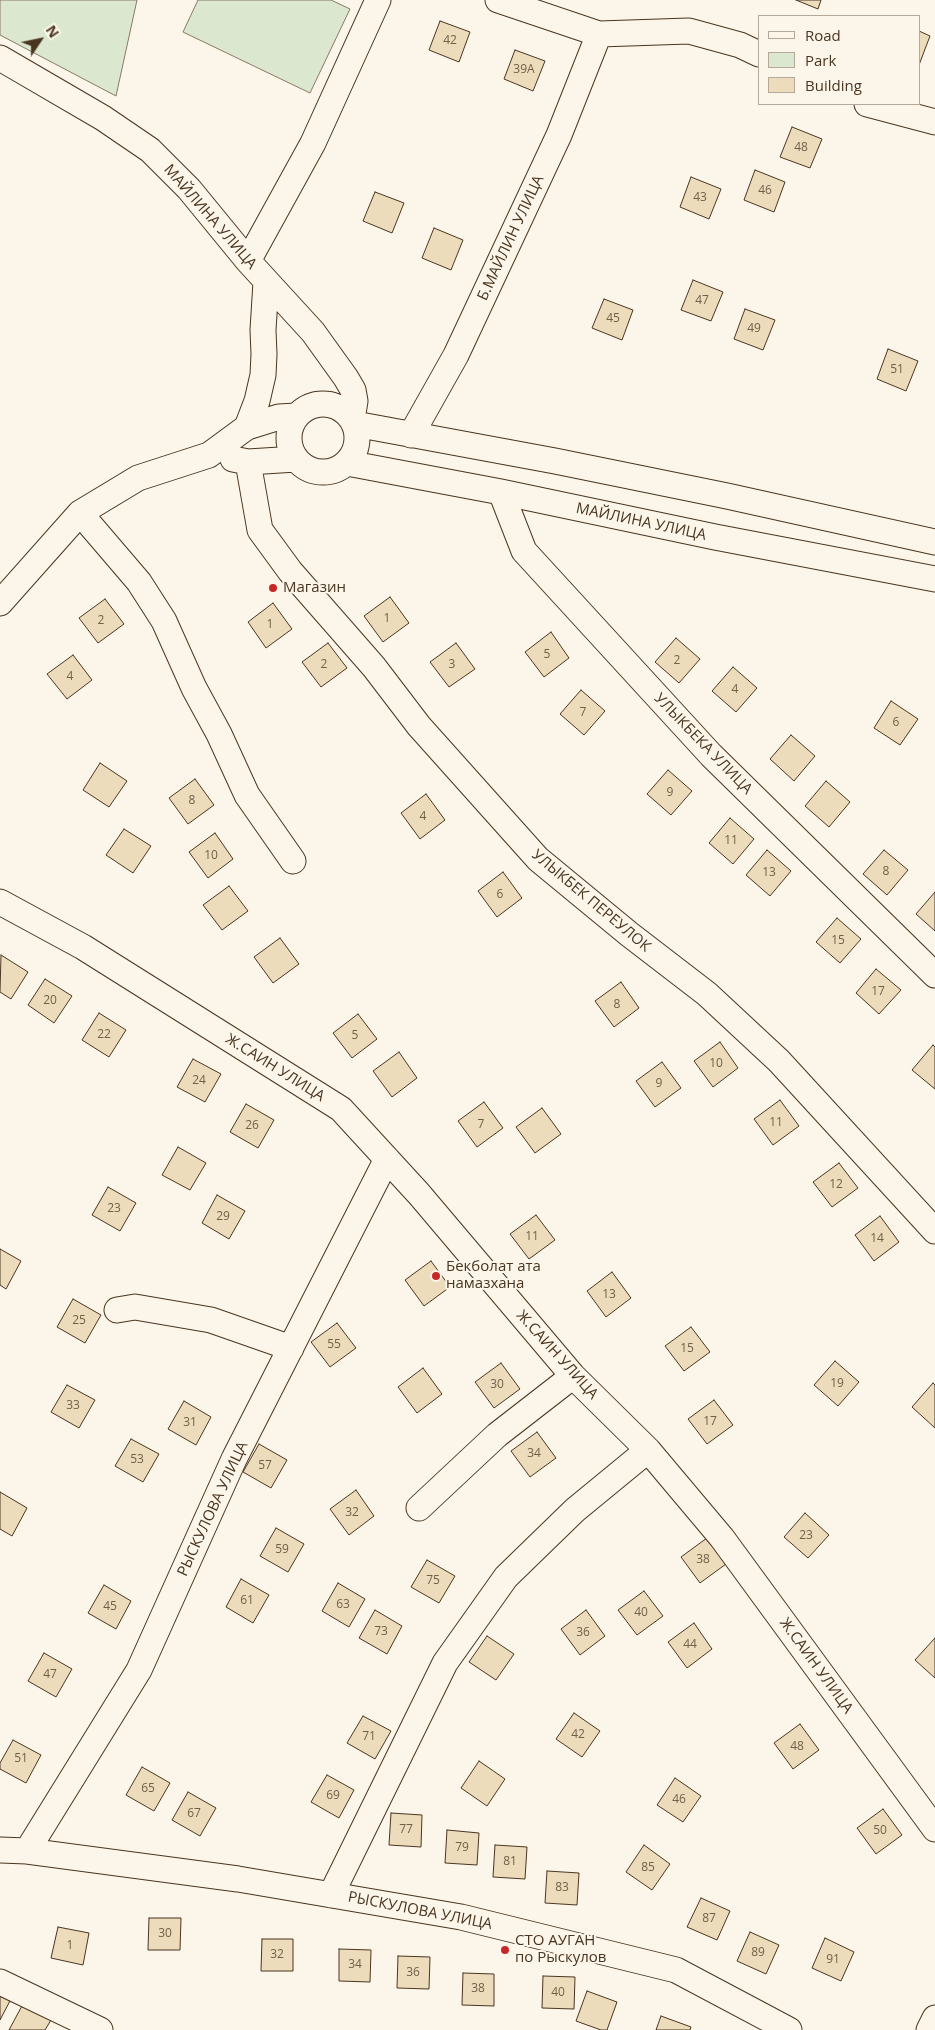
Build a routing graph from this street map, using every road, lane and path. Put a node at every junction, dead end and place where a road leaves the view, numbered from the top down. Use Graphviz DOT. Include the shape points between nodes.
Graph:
graph roads {
  1 [pos="378,0"];
  2 [pos="498,0"];
  3 [pos="599,34"];
  4 [pos="758,54"];
  5 [pos="0,58"];
  6 [pos="870,105"];
  7 [pos="935,122"];
  8 [pos="248,261"];
  9 [pos="266,282"];
  10 [pos="296,416"];
  11 [pos="354,422"];
  12 [pos="248,427"];
  13 [pos="411,435"];
  14 [pos="208,455"];
  15 [pos="296,459"];
  16 [pos="248,462"];
  17 [pos="347,463"];
  18 [pos="501,492"];
  19 [pos="80,514"];
  20 [pos="935,542"];
  21 [pos="935,579"];
  22 [pos="0,603"];
  23 [pos="293,861"];
  24 [pos="0,902"];
  25 [pos="935,975"];
  26 [pos="387,1159"];
  27 [pos="935,1231"];
  28 [pos="117,1310"];
  29 [pos="292,1348"];
  30 [pos="573,1376"];
  31 [pos="648,1450"];
  32 [pos="419,1508"];
  33 [pos="935,1829"];
  34 [pos="0,1850"];
  35 [pos="27,1851"];
  36 [pos="331,1894"];
  37 [pos="0,1982"];
  38 [pos="935,2018"];
  39 [pos="100,2030"];
  40 [pos="789,2030"];
  41 [pos="929,2030"];
  1 -- 8 [label="street" via="313,143"];
  2 -- 3 [label="street"];
  3 -- 4 [label="street" via="689,31 740,45"];
  3 -- 13 [label="street, Б.МАЙЛИН УЛИЦА" via="559,135 526,206 456,355"];
  5 -- 8 [label="street, МАЙЛИНА УЛИЦА" via="103,118 150,150 190,189"];
  6 -- 7 [label="street"];
  8 -- 9 [label="street, МАЙЛИНА УЛИЦА"];
  9 -- 11 [label="street, МАЙЛИНА УЛИЦА" via="313,332 346,378 353,390"];
  9 -- 12 [label="street, МАЙЛИНА УЛИЦА" via="263,376"];
  10 -- 11 [label="street" via="306,407 333,404"];
  10 -- 12 [label="street" via="279,417"];
  10 -- 15 [label="street" via="289,430 289,445"];
  11 -- 13 [label="street"];
  11 -- 17 [label="street, МАЙЛИНА УЛИЦА" via="358,437 355,451"];
  12 -- 14 [label="street"];
  13 -- 20 [label="street" via="727,496"];
  14 -- 16 [label="street"];
  14 -- 19 [label="street" via="138,478"];
  15 -- 16 [label="street"];
  15 -- 17 [label="street" via="306,468 320,472 334,471"];
  16 -- 27 [label="street, УЛЫКБЕК ПЕРЕУЛОК" via="260,530 290,571 374,667 418,726 538,859 707,994 779,1061"];
  17 -- 18 [label="street, МАЙЛИНА УЛИЦА"];
  18 -- 21 [label="street, МАЙЛИНА УЛИЦА" via="715,538"];
  18 -- 25 [label="street, УЛЫКБЕКА УЛИЦА" via="524,551 710,755"];
  19 -- 22 [label="street"];
  19 -- 23 [label="street" via="139,582 164,621 247,795"];
  24 -- 26 [label="street, Ж.САИН УЛИЦА" via="82,946 341,1110"];
  26 -- 29 [label="street, РЫСКУЛОВА УЛИЦА"];
  26 -- 30 [label="street, Ж.САИН УЛИЦА"];
  28 -- 29 [label="street" via="135,1307 212,1320"];
  29 -- 35 [label="street, РЫСКУЛОВА УЛИЦА" via="234,1459 139,1670"];
  30 -- 31 [label="street, Ж.САИН УЛИЦА"];
  30 -- 32 [label="street" via="497,1435"];
  31 -- 33 [label="street, Ж.САИН УЛИЦА" via="722,1538"];
  31 -- 36 [label="street, РЫСКУЛОВА УЛИЦА" via="575,1510 506,1576 445,1663"];
  34 -- 35 [label="street, РЫСКУЛОВА УЛИЦА"];
  35 -- 36 [label="street, РЫСКУЛОВА УЛИЦА"];
  36 -- 40 [label="street, РЫСКУЛОВА УЛИЦА" via="461,1917 676,1970"];
  37 -- 39 [label="street"];
  38 -- 41 [label="street"];
}
